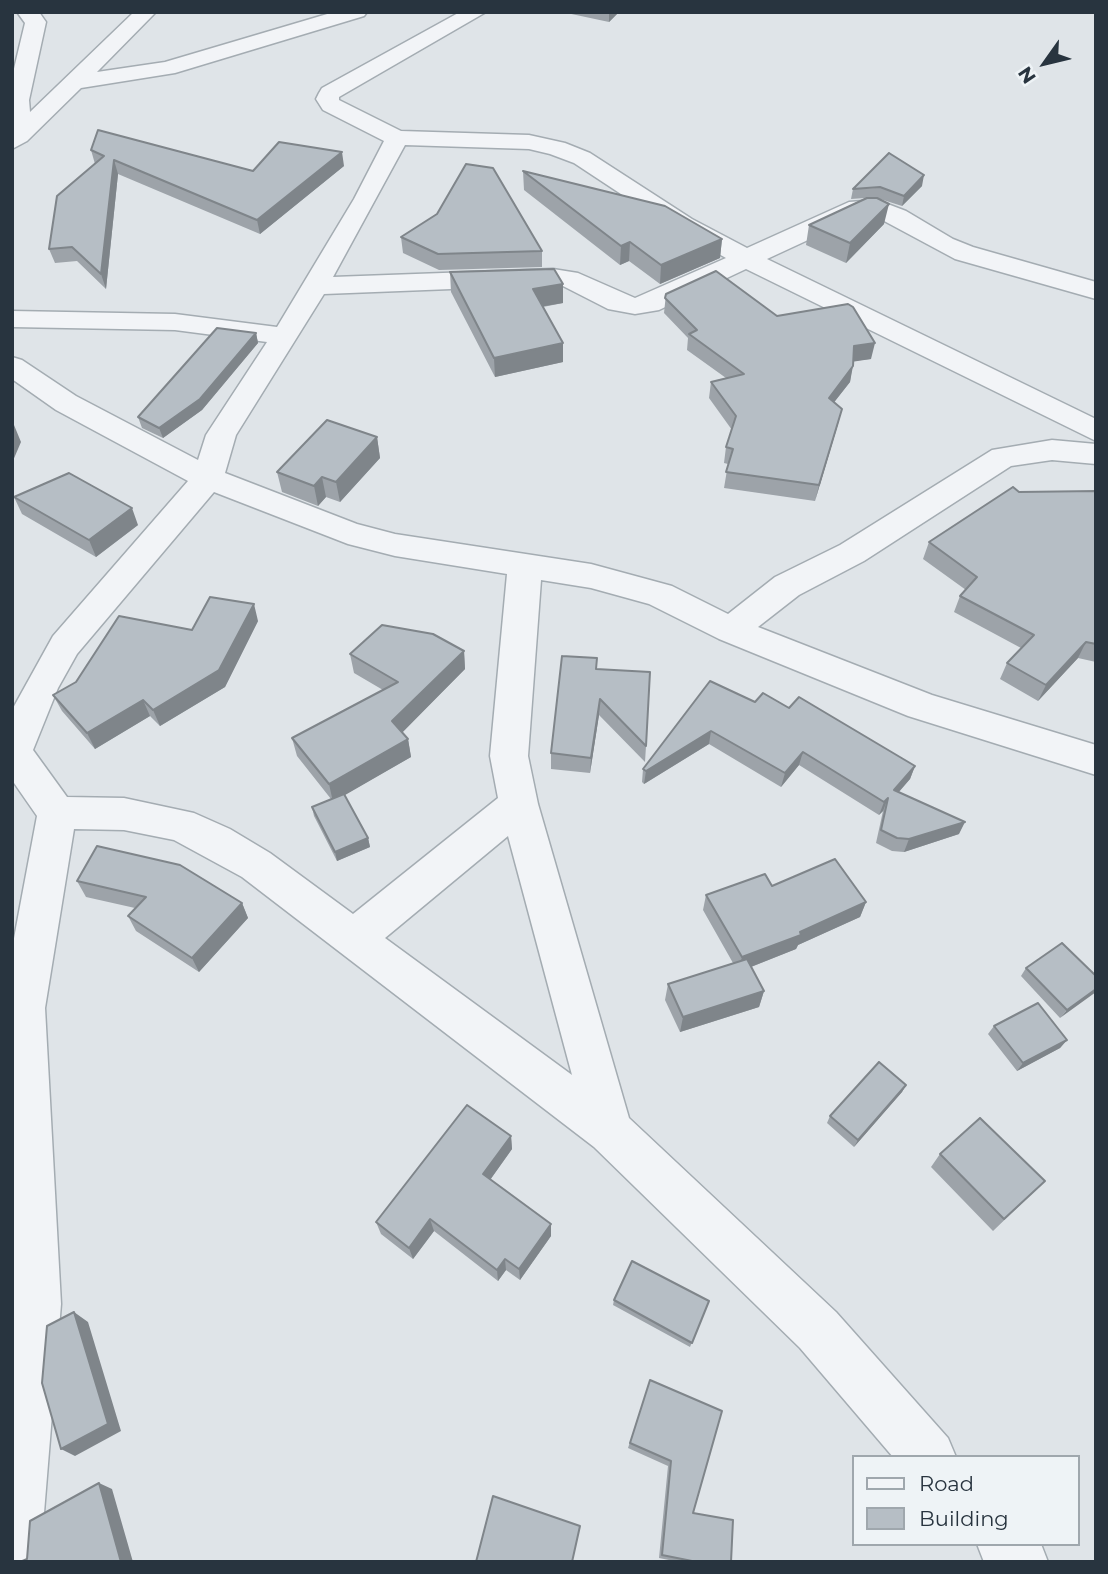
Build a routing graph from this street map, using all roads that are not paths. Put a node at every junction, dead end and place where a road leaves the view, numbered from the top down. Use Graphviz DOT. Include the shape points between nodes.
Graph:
graph roads {
  1 [pos="27,12"];
  2 [pos="146,12"];
  3 [pos="357,12"];
  4 [pos="477,12"];
  5 [pos="74,82"];
  6 [pos="397,138"];
  7 [pos="16,139"];
  8 [pos="749,260"];
  9 [pos="314,286"];
  10 [pos="1096,291"];
  11 [pos="12,319"];
  12 [pos="285,337"];
  13 [pos="12,366"];
  14 [pos="1096,430"];
  15 [pos="1096,454"];
  16 [pos="208,478"];
  17 [pos="524,565"];
  18 [pos="732,630"];
  19 [pos="27,685"];
  20 [pos="1096,760"];
  21 [pos="519,804"];
  22 [pos="57,813"];
  23 [pos="352,940"];
  24 [pos="610,1131"];
  25 [pos="927,1455"];
  26 [pos="1007,1546"];
  27 [pos="12,1562"];
  28 [pos="1020,1562"];
  1 -- 7 [label="street" via="36,22 18,100"];
  2 -- 5 [label="street"];
  3 -- 5 [label="street" via="167,68"];
  4 -- 6 [label="street" via="330,93 327,99 331,104"];
  5 -- 7 [label="street"];
  6 -- 8 [label="street" via="529,142 557,148 582,158 682,224"];
  6 -- 9 [label="street"];
  8 -- 9 [label="street" via="635,306 553,277"];
  8 -- 10 [label="street" via="842,212 877,208 964,253"];
  8 -- 14 [label="street"];
  9 -- 12 [label="street"];
  11 -- 12 [label="street" via="175,322"];
  12 -- 16 [label="street" via="221,435"];
  13 -- 16 [label="street" via="111,429"];
  15 -- 18 [label="street" via="1052,450 1003,457 852,553 786,586"];
  16 -- 17 [label="street" via="348,533"];
  16 -- 19 [label="street"];
  17 -- 18 [label="street" via="591,576 660,595"];
  17 -- 21 [label="street" via="509,755"];
  18 -- 20 [label="street" via="921,706"];
  19 -- 22 [label="street" via="13,751"];
  21 -- 23 [label="street"];
  21 -- 24 [label="street"];
  22 -- 23 [label="street" via="124,814 180,825 256,866"];
  22 -- 27 [label="street" via="23,1008 36,1304"];
  23 -- 24 [label="street"];
  24 -- 25 [label="street" via="818,1330"];
  26 -- 28 [label="street"];
}
